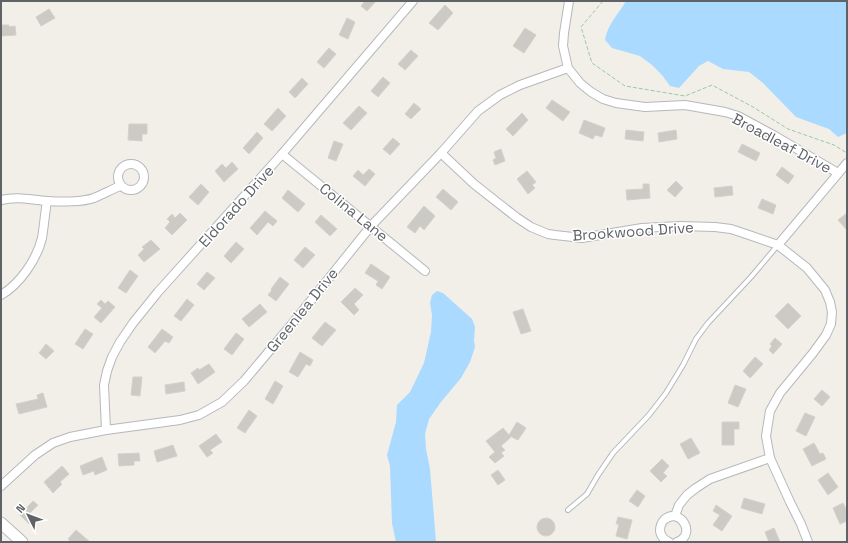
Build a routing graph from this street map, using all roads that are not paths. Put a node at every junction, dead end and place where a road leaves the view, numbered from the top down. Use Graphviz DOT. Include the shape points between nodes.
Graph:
graph roads {
  1 [pos="413,1"];
  2 [pos="569,1"];
  3 [pos="568,68"];
  4 [pos="441,153"];
  5 [pos="282,154"];
  6 [pos="847,163"];
  7 [pos="838,173"];
  8 [pos="120,186"];
  9 [pos="1,200"];
  10 [pos="47,201"];
  11 [pos="371,226"];
  12 [pos="778,245"];
  13 [pos="425,271"];
  14 [pos="1,295"];
  15 [pos="106,430"];
  16 [pos="770,458"];
  17 [pos="1,486"];
  18 [pos="568,510"];
  19 [pos="675,516"];
  20 [pos="1,523"];
  21 [pos="22,542"];
  22 [pos="669,542"];
  23 [pos="677,542"];
  24 [pos="808,542"];
  1 -- 5 [label="street, Eldorado Drive"];
  2 -- 3 [label="street, Broadleaf Drive" via="563,46"];
  3 -- 4 [label="street, Greenlea Drive" via="500,95 478,111"];
  3 -- 7 [label="street, Broadleaf Drive" via="591,92 616,103 645,107 685,105 738,116"];
  4 -- 11 [label="street, Greenlea Drive"];
  4 -- 12 [label="street, Brookwood Drive" via="474,184 516,217 548,234 582,238 642,228 715,227 737,231"];
  5 -- 11 [label="street, Colina Lane"];
  5 -- 15 [label="street, Eldorado Drive" via="158,292 120,342 112,357 104,385"];
  6 -- 7 [label="street"];
  7 -- 12 [label="street"];
  8 -- 10 [label="street" via="93,198"];
  9 -- 10 [label="street" via="31,198"];
  10 -- 14 [label="street" via="41,239 33,260 22,276"];
  11 -- 13 [label="street, Colina Lane"];
  11 -- 15 [label="street, Greenlea Drive" via="244,381 222,402 199,415 180,420"];
  12 -- 16 [label="street, Brookwood Drive" via="807,268 825,290 832,312 831,324 826,335 780,393 770,411 766,436"];
  12 -- 18 [label="lane" via="708,323 650,415 613,453 587,494"];
  15 -- 17 [label="street, Greenlea Drive" via="53,443 35,455"];
  16 -- 19 [label="street" via="710,479 687,495"];
  16 -- 24 [label="street, Brookwood Drive"];
  19 -- 22 [label="street" via="664,520 660,528 664,540"];
  19 -- 23 [label="street" via="682,520 686,527 685,535"];
  20 -- 21 [label="street"];
}
